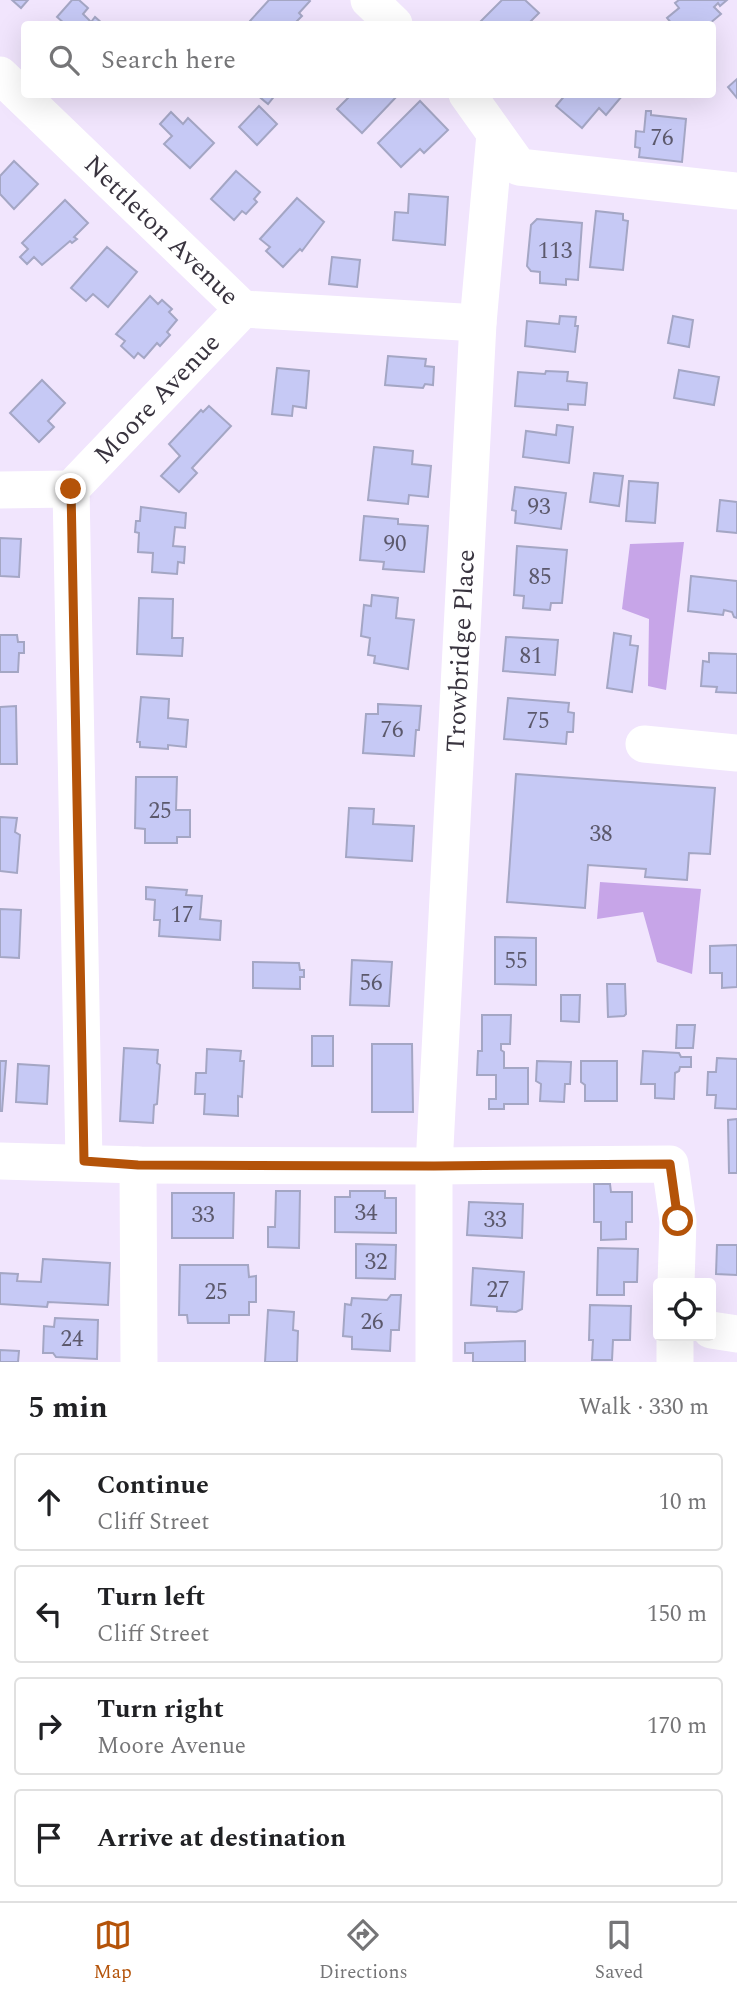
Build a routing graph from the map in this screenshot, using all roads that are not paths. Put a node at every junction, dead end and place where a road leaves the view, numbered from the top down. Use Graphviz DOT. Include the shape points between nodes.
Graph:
graph roads {
  1 [pos="369,0"];
  2 [pos="391,21"];
  3 [pos="0,75"];
  4 [pos="21,95"];
  5 [pos="24,98"];
  6 [pos="470,98"];
  7 [pos="495,134"];
  8 [pos="737,191"];
  9 [pos="243,309"];
  10 [pos="478,323"];
  11 [pos="71,489"];
  12 [pos="0,490"];
  13 [pos="644,744"];
  14 [pos="737,752"];
  15 [pos="0,1161"];
  16 [pos="84,1161"];
  17 [pos="138,1165"];
  18 [pos="434,1166"];
  19 [pos="676,1278"];
  20 [pos="716,1331"];
  21 [pos="737,1334"];
  22 [pos="675,1341"];
  23 [pos="139,1362"];
  24 [pos="434,1362"];
  25 [pos="675,1362"];
  1 -- 2 [label="street"];
  3 -- 4 [label="street, Nettleton Avenue"];
  5 -- 9 [label="street, Nettleton Avenue"];
  6 -- 7 [label="street"];
  7 -- 8 [label="street" via="519,167"];
  7 -- 10 [label="street, Trowbridge Place"];
  9 -- 10 [label="street, Nettleton Avenue"];
  9 -- 11 [label="street, Moore Avenue"];
  10 -- 18 [label="street, Trowbridge Place"];
  11 -- 12 [label="street"];
  11 -- 16 [label="street"];
  13 -- 14 [label="street"];
  15 -- 16 [label="street"];
  16 -- 17 [label="street"];
  17 -- 18 [label="street"];
  17 -- 23 [label="street"];
  18 -- 19 [label="street" via="670,1164 678,1221"];
  18 -- 24 [label="street, Trowbridge Place"];
  20 -- 21 [label="street"];
  22 -- 25 [label="street"];
}
